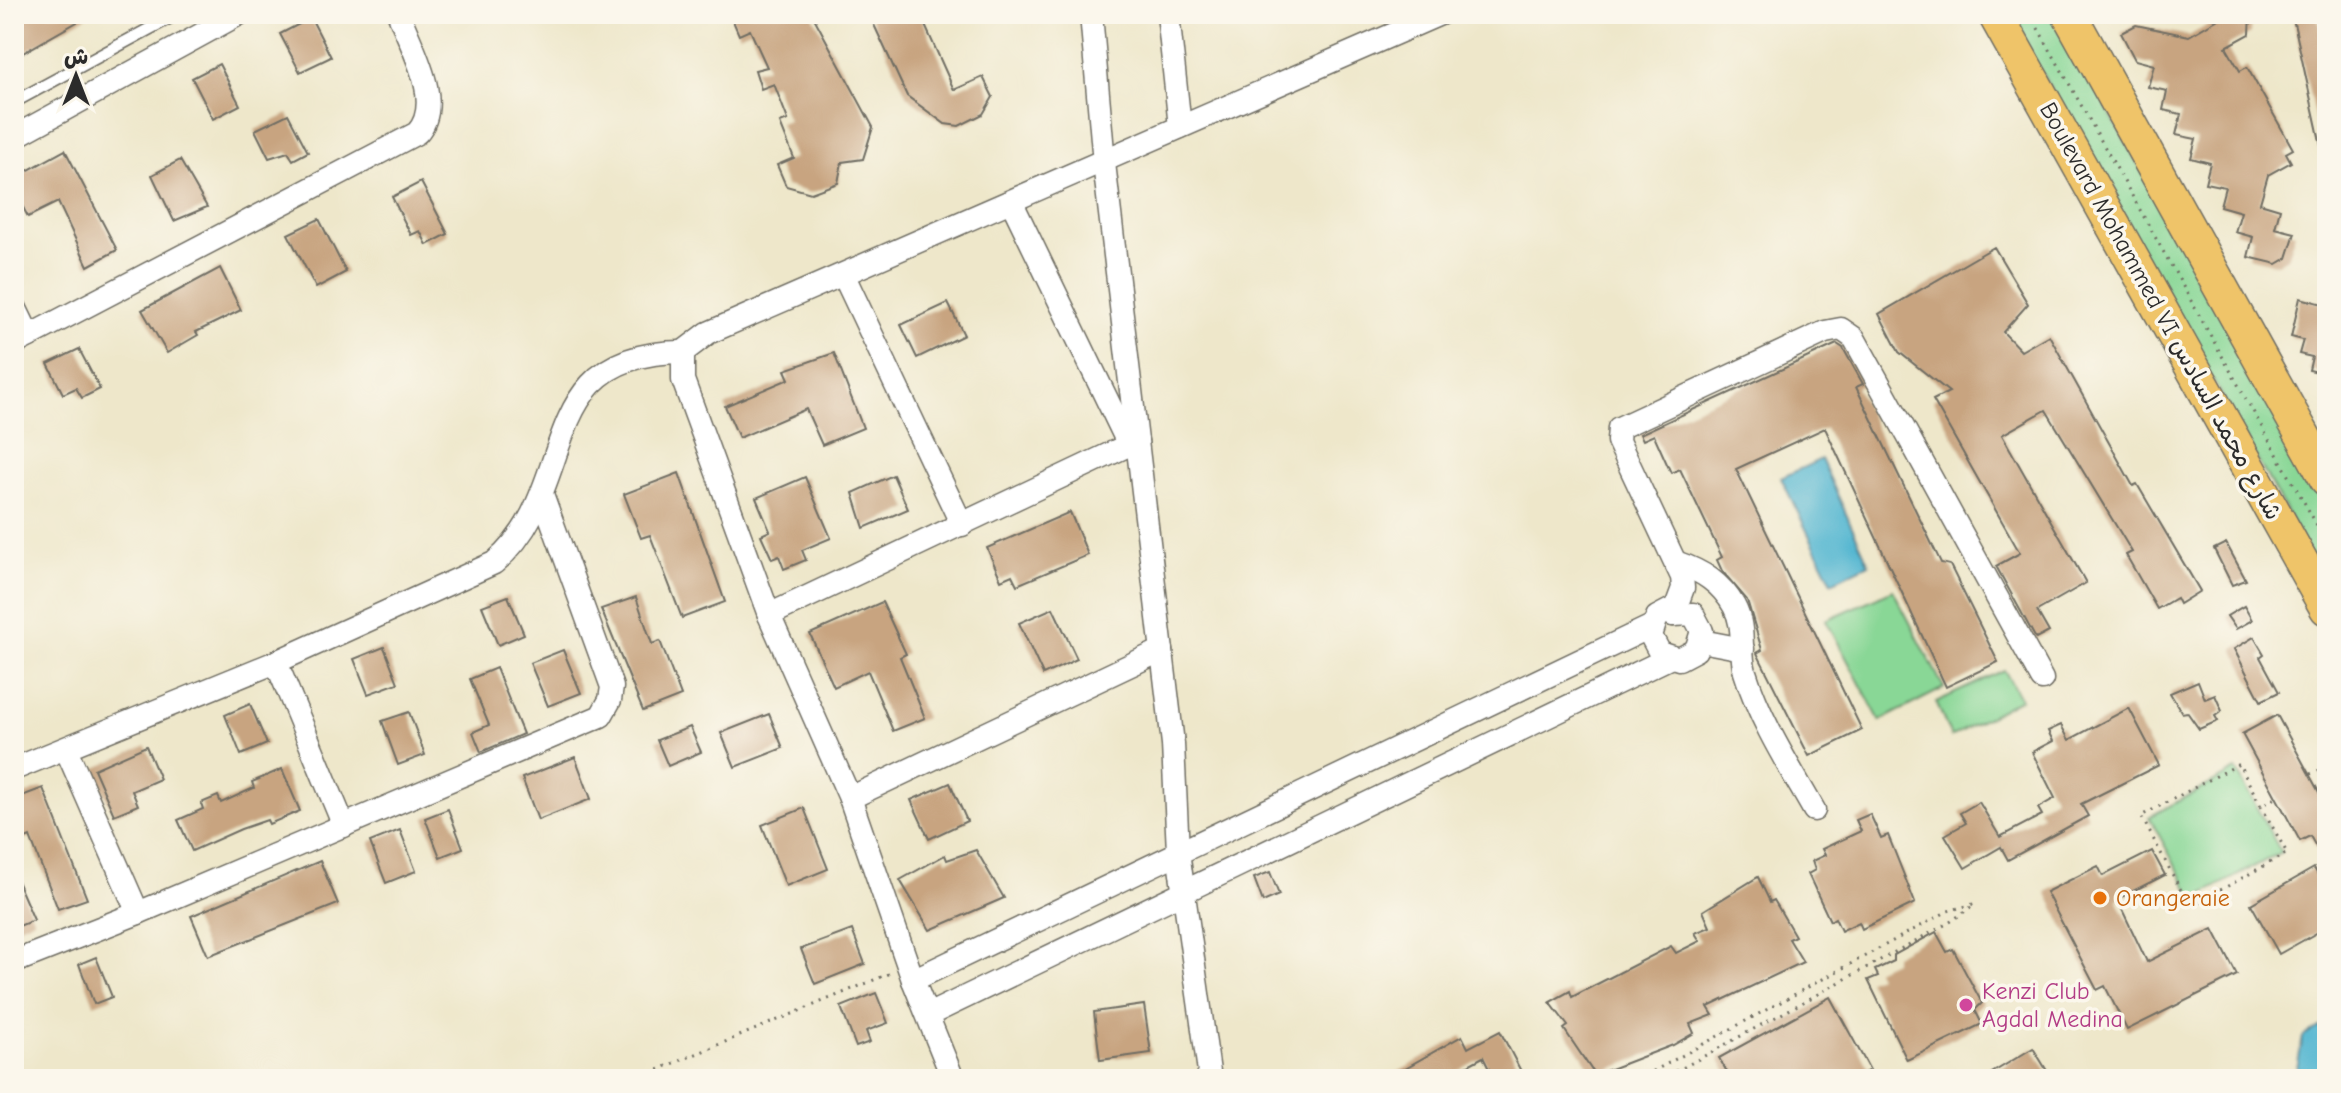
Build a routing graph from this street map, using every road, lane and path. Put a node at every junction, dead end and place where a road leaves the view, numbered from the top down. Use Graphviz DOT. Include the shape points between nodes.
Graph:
graph roads {
  1 [pos="177,14"];
  2 [pos="239,14"];
  3 [pos="399,14"];
  4 [pos="1091,14"];
  5 [pos="1168,14"];
  6 [pos="1440,14"];
  7 [pos="1995,14"];
  8 [pos="2030,14"];
  9 [pos="2069,14"];
  10 [pos="14,102"];
  11 [pos="1180,127"];
  12 [pos="14,137"];
  13 [pos="1104,163"];
  14 [pos="1012,203"];
  15 [pos="844,276"];
  16 [pos="14,305"];
  17 [pos="22,340"];
  18 [pos="683,352"];
  19 [pos="1133,443"];
  20 [pos="2327,479"];
  21 [pos="542,494"];
  22 [pos="962,525"];
  23 [pos="2327,543"];
  24 [pos="1678,563"];
  25 [pos="2327,608"];
  26 [pos="769,615"];
  27 [pos="1673,615"];
  28 [pos="1652,626"];
  29 [pos="1701,641"];
  30 [pos="1743,649"];
  31 [pos="1162,650"];
  32 [pos="1669,658"];
  33 [pos="276,662"];
  34 [pos="2042,679"];
  35 [pos="1449,725"];
  36 [pos="66,749"];
  37 [pos="1464,756"];
  38 [pos="2327,768"];
  39 [pos="14,769"];
  40 [pos="2310,774"];
  41 [pos="850,798"];
  42 [pos="2276,798"];
  43 [pos="2261,806"];
  44 [pos="1814,810"];
  45 [pos="344,826"];
  46 [pos="1178,852"];
  47 [pos="2164,859"];
  48 [pos="2158,862"];
  49 [pos="1184,890"];
  50 [pos="138,913"];
  51 [pos="14,962"];
  52 [pos="1845,967"];
  53 [pos="911,973"];
  54 [pos="1850,976"];
  55 [pos="928,1015"];
  56 [pos="636,1079"];
  57 [pos="953,1079"];
  58 [pos="1210,1079"];
  59 [pos="1639,1079"];
  60 [pos="1662,1079"];
  1 -- 10 [label="lane"];
  2 -- 12 [label="street"];
  3 -- 17 [label="street" via="428,94 426,124 417,133"];
  4 -- 13 [label="street"];
  5 -- 11 [label="street"];
  6 -- 11 [label="street"];
  7 -- 25 [label="main road, Boulevard Mohammed VI شارع محمد السادس"];
  8 -- 23 [label="path"];
  9 -- 20 [label="main road"];
  11 -- 13 [label="street"];
  13 -- 14 [label="street"];
  13 -- 19 [label="street"];
  14 -- 15 [label="street"];
  14 -- 19 [label="street"];
  15 -- 18 [label="street" via="708,333"];
  15 -- 22 [label="street"];
  16 -- 17 [label="street"];
  18 -- 21 [label="street" via="635,355 587,383"];
  18 -- 26 [label="street" via="683,380"];
  19 -- 22 [label="street"];
  19 -- 31 [label="street"];
  21 -- 33 [label="street" via="509,550 494,563"];
  21 -- 45 [label="street" via="612,687 601,716"];
  22 -- 26 [label="street"];
  24 -- 27 [label="street" via="1683,588"];
  24 -- 30 [label="street" via="1703,571 1721,588 1740,619"];
  24 -- 34 [label="street" via="1618,441 1619,428 1841,329 1854,338"];
  26 -- 41 [label="street"];
  27 -- 28 [label="street" via="1674,608 1665,611"];
  27 -- 29 [label="street" via="1693,614"];
  28 -- 32 [label="street" via="1654,646"];
  28 -- 35 [label="street"];
  29 -- 30 [label="street"];
  29 -- 32 [label="street" via="1689,656"];
  30 -- 44 [label="street" via="1744,669 1771,733"];
  31 -- 41 [label="street"];
  31 -- 46 [label="street"];
  32 -- 37 [label="street"];
  33 -- 36 [label="street"];
  33 -- 45 [label="street"];
  35 -- 37 [label="street"];
  35 -- 46 [label="street"];
  36 -- 39 [label="street"];
  36 -- 50 [label="street"];
  37 -- 49 [label="street"];
  38 -- 40 [label="path"];
  41 -- 53 [label="street"];
  42 -- 43 [label="path"];
  43 -- 47 [label="path" via="2239,764 2141,816"];
  43 -- 47 [label="path" via="2287,853 2190,907"];
  45 -- 50 [label="street"];
  46 -- 49 [label="street"];
  46 -- 53 [label="street"];
  47 -- 48 [label="path"];
  49 -- 55 [label="street"];
  49 -- 58 [label="street"];
  50 -- 51 [label="street"];
  52 -- 54 [label="path"];
  52 -- 54 [label="path" via="1948,911 1977,903"];
  52 -- 59 [label="path"];
  53 -- 55 [label="street"];
  53 -- 56 [label="path"];
  54 -- 60 [label="path"];
  55 -- 57 [label="street"];
}
